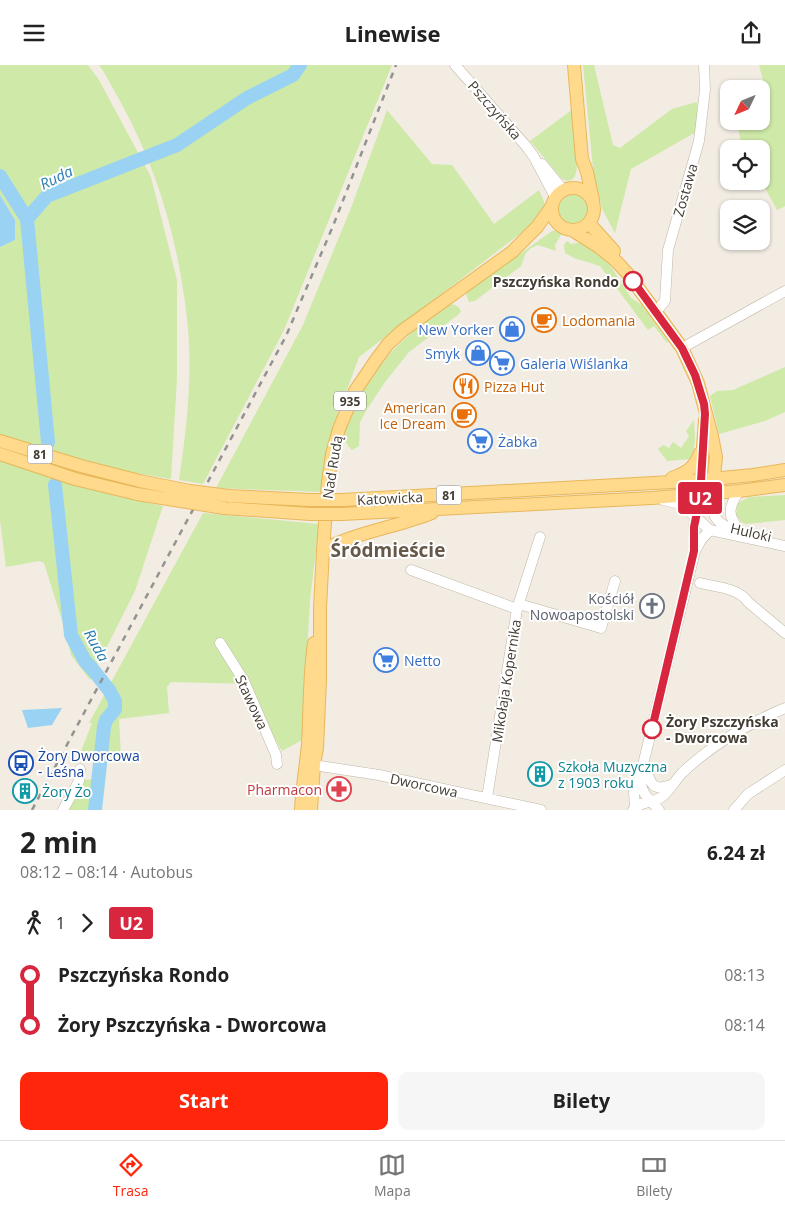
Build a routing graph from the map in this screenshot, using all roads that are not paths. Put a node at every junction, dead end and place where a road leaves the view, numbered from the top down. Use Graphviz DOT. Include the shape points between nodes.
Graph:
graph roads {
  1 [pos="455,65"];
  2 [pos="574,65"];
  3 [pos="705,65"];
  4 [pos="582,159"];
  5 [pos="561,195"];
  6 [pos="593,200"];
  7 [pos="589,223"];
  8 [pos="559,224"];
  9 [pos="572,230"];
  10 [pos="512,252"];
  11 [pos="628,274"];
  12 [pos="785,291"];
  13 [pos="656,312"];
  14 [pos="682,348"];
  15 [pos="705,414"];
  16 [pos="0,441"];
  17 [pos="703,444"];
  18 [pos="0,454"];
  19 [pos="716,457"];
  20 [pos="785,470"];
  21 [pos="752,475"];
  22 [pos="714,479"];
  23 [pos="700,480"];
  24 [pos="662,482"];
  25 [pos="785,485"];
  26 [pos="739,491"];
  27 [pos="706,494"];
  28 [pos="652,498"];
  29 [pos="226,502"];
  30 [pos="310,507"];
  31 [pos="441,509"];
  32 [pos="696,517"];
  33 [pos="710,530"];
  34 [pos="740,531"];
  35 [pos="540,537"];
  36 [pos="785,540"];
  37 [pos="785,546"];
  38 [pos="323,550"];
  39 [pos="694,551"];
  40 [pos="411,570"];
  41 [pos="615,581"];
  42 [pos="700,583"];
  43 [pos="518,606"];
  44 [pos="785,633"];
  45 [pos="220,643"];
  46 [pos="785,708"];
  47 [pos="644,762"];
  48 [pos="277,764"];
  49 [pos="310,764"];
  50 [pos="80,769"];
  51 [pos="785,770"];
  52 [pos="640,777"];
  53 [pos="670,785"];
  54 [pos="487,797"];
  55 [pos="651,803"];
  56 [pos="634,809"];
  57 [pos="63,810"];
  58 [pos="301,810"];
  59 [pos="311,810"];
  60 [pos="542,810"];
  61 [pos="659,810"];
  62 [pos="734,810"];
  1 -- 5 [label="street, Pszczyńska" via="544,166"];
  2 -- 4 [label="main road, 935"];
  3 -- 13 [label="street, Zostawa" via="699,141 668,250 665,301"];
  4 -- 5 [label="main road, 935" via="580,176"];
  4 -- 6 [label="main road, 935"];
  5 -- 6 [label="main road" via="586,191"];
  5 -- 8 [label="main road" via="554,217"];
  5 -- 10 [label="main road, Nad Rudą / 935" via="537,227"];
  6 -- 7 [label="main road, 935" via="595,212"];
  7 -- 9 [label="main road"];
  7 -- 11 [label="main road" via="619,257"];
  8 -- 9 [label="main road"];
  8 -- 10 [label="main road, Nad Rudą / 935"];
  9 -- 11 [label="main road" via="599,247"];
  10 -- 38 [label="main road, Nad Rudą / 935" via="402,331 365,374 347,406 332,455"];
  11 -- 13 [label="main road"];
  12 -- 14 [label="street"];
  13 -- 14 [label="main road"];
  14 -- 15 [label="main road" via="698,383"];
  15 -- 17 [label="main road"];
  15 -- 19 [label="main road"];
  16 -- 29 [label="main road, Katowicka / 81, bridge" via="81,466"];
  17 -- 23 [label="main road"];
  17 -- 24 [label="main road" via="691,469"];
  18 -- 29 [label="main road, Katowicka / 81, bridge" via="75,479 137,494"];
  19 -- 21 [label="main road" via="729,469"];
  19 -- 22 [label="main road"];
  20 -- 21 [label="main road, Katowicka / 81"];
  21 -- 22 [label="main road, Katowicka / 81"];
  22 -- 23 [label="main road, Katowicka / 81"];
  22 -- 27 [label="main road"];
  23 -- 24 [label="main road, Katowicka / 81"];
  23 -- 27 [label="main road"];
  24 -- 30 [label="main road, Katowicka / 81, bridge" via="342,500"];
  25 -- 26 [label="main road, Katowicka / 81"];
  26 -- 27 [label="main road, Katowicka / 81"];
  26 -- 34 [label="street" via="730,513"];
  27 -- 28 [label="main road, Katowicka / 81"];
  27 -- 32 [label="street"];
  27 -- 34 [label="street, Huloki" via="719,523"];
  28 -- 31 [label="main road, Katowicka / 81"];
  28 -- 32 [label="street, Huloki" via="681,504"];
  29 -- 30 [label="main road, Katowicka / 81"];
  30 -- 31 [label="main road, Katowicka / 81, bridge" via="342,514"];
  31 -- 38 [label="main road"];
  32 -- 33 [label="street, Huloki"];
  32 -- 39 [label="street"];
  33 -- 37 [label="street, Huloki"];
  33 -- 39 [label="street"];
  34 -- 36 [label="street, Huloki"];
  35 -- 43 [label="street, Mikołaja Kopernika"];
  38 -- 49 [label="main road, Nad Rudą / 935" via="320,608 311,668"];
  39 -- 47 [label="street"];
  40 -- 43 [label="street"];
  41 -- 43 [label="street" via="601,628"];
  42 -- 44 [label="street" via="744,596"];
  43 -- 54 [label="street, Mikołaja Kopernika"];
  45 -- 48 [label="street, Stawowa" via="244,681"];
  46 -- 53 [label="street" via="754,721 720,742"];
  47 -- 52 [label="street"];
  47 -- 53 [label="street" via="654,786"];
  49 -- 54 [label="street, Dworcowa"];
  49 -- 58 [label="main road, Nad Rudą / 935" via="302,784"];
  49 -- 59 [label="main road, Nad Rudą / 935"];
  50 -- 57 [label="street" via="79,781"];
  51 -- 62 [label="street" via="748,794"];
  52 -- 55 [label="street" via="642,791"];
  52 -- 56 [label="street" via="634,792"];
  53 -- 55 [label="street" via="663,796"];
  54 -- 60 [label="street, Dworcowa"];
  55 -- 56 [label="street" via="642,803"];
  55 -- 61 [label="street"];
}
